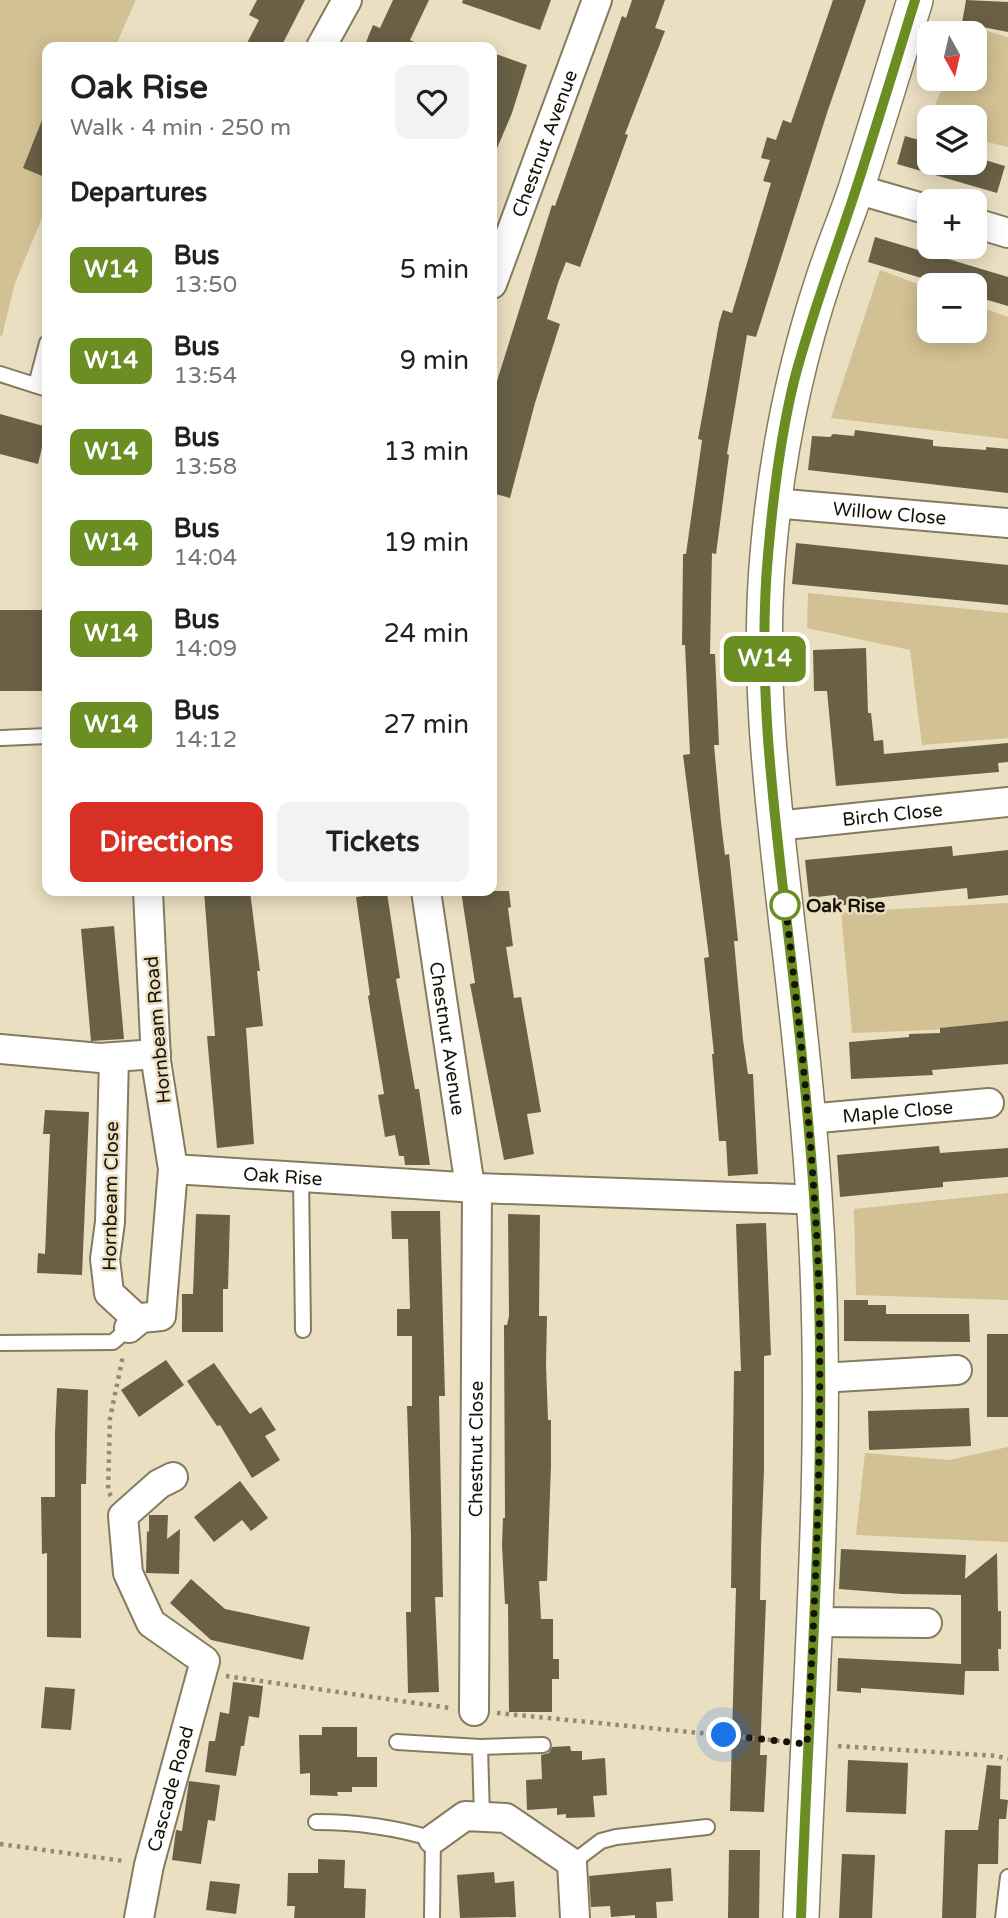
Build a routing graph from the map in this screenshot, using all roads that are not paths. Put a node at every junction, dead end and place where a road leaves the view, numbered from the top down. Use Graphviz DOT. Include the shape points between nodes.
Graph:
graph roads {
  1 [pos="347,0"];
  2 [pos="597,0"];
  3 [pos="915,0"];
  4 [pos="324,42"];
  5 [pos="856,189"];
  6 [pos="917,207"];
  7 [pos="987,227"];
  8 [pos="1008,233"];
  9 [pos="497,270"];
  10 [pos="0,374"];
  11 [pos="42,387"];
  12 [pos="773,503"];
  13 [pos="1008,523"];
  14 [pos="42,736"];
  15 [pos="2,738"];
  16 [pos="1008,802"];
  17 [pos="776,826"];
  18 [pos="148,896"];
  19 [pos="427,896"];
  20 [pos="0,1049"];
  21 [pos="156,1054"];
  22 [pos="114,1057"];
  23 [pos="989,1103"];
  24 [pos="807,1119"];
  25 [pos="173,1169"];
  26 [pos="301,1175"];
  27 [pos="474,1187"];
  28 [pos="814,1198"];
  29 [pos="135,1323"];
  30 [pos="303,1330"];
  31 [pos="0,1343"];
  32 [pos="957,1370"];
  33 [pos="820,1378"];
  34 [pos="173,1477"];
  35 [pos="814,1622"];
  36 [pos="927,1623"];
  37 [pos="474,1711"];
  38 [pos="397,1742"];
  39 [pos="543,1745"];
  40 [pos="480,1747"];
  41 [pos="482,1817"];
  42 [pos="316,1822"];
  43 [pos="707,1827"];
  44 [pos="432,1839"];
  45 [pos="572,1863"];
  46 [pos="1008,1877"];
  47 [pos="139,1918"];
  48 [pos="432,1918"];
  49 [pos="575,1918"];
  50 [pos="801,1918"];
  51 [pos="1003,1918"];
  1 -- 4 [label="street"];
  2 -- 9 [label="street, Chestnut Avenue"];
  3 -- 5 [label="street"];
  5 -- 6 [label="street"];
  5 -- 12 [label="street" via="823,280 794,384"];
  7 -- 8 [label="street"];
  10 -- 11 [label="lane"];
  12 -- 13 [label="street, Willow Close"];
  12 -- 17 [label="street" via="765,677"];
  14 -- 15 [label="lane"];
  16 -- 17 [label="street, Birch Close"];
  17 -- 24 [label="street"];
  18 -- 21 [label="street, Hornbeam Road"];
  19 -- 27 [label="street, Chestnut Avenue"];
  20 -- 22 [label="street"];
  21 -- 22 [label="street"];
  21 -- 25 [label="street, Hornbeam Road"];
  22 -- 29 [label="street, Hornbeam Close" via="105,1259 109,1293 135,1317"];
  23 -- 24 [label="street, Maple Close"];
  24 -- 28 [label="street"];
  25 -- 26 [label="street, Oak Rise"];
  25 -- 29 [label="street" via="161,1316"];
  26 -- 27 [label="street, Oak Rise"];
  26 -- 30 [label="lane"];
  27 -- 28 [label="street, Oak Rise"];
  27 -- 37 [label="street, Chestnut Close"];
  28 -- 33 [label="street"];
  29 -- 31 [label="lane" via="113,1342"];
  32 -- 33 [label="street"];
  33 -- 35 [label="street"];
  34 -- 47 [label="street, Cascade Road" via="123,1516 128,1573 151,1623 204,1667 149,1865"];
  35 -- 36 [label="street"];
  35 -- 50 [label="street"];
  38 -- 40 [label="lane"];
  39 -- 40 [label="lane"];
  40 -- 41 [label="lane"];
  41 -- 44 [label="street" via="465,1816"];
  41 -- 45 [label="street" via="506,1818"];
  42 -- 44 [label="lane" via="399,1828"];
  43 -- 45 [label="lane" via="601,1841"];
  44 -- 48 [label="lane"];
  45 -- 49 [label="street"];
  46 -- 51 [label="lane"];
}
